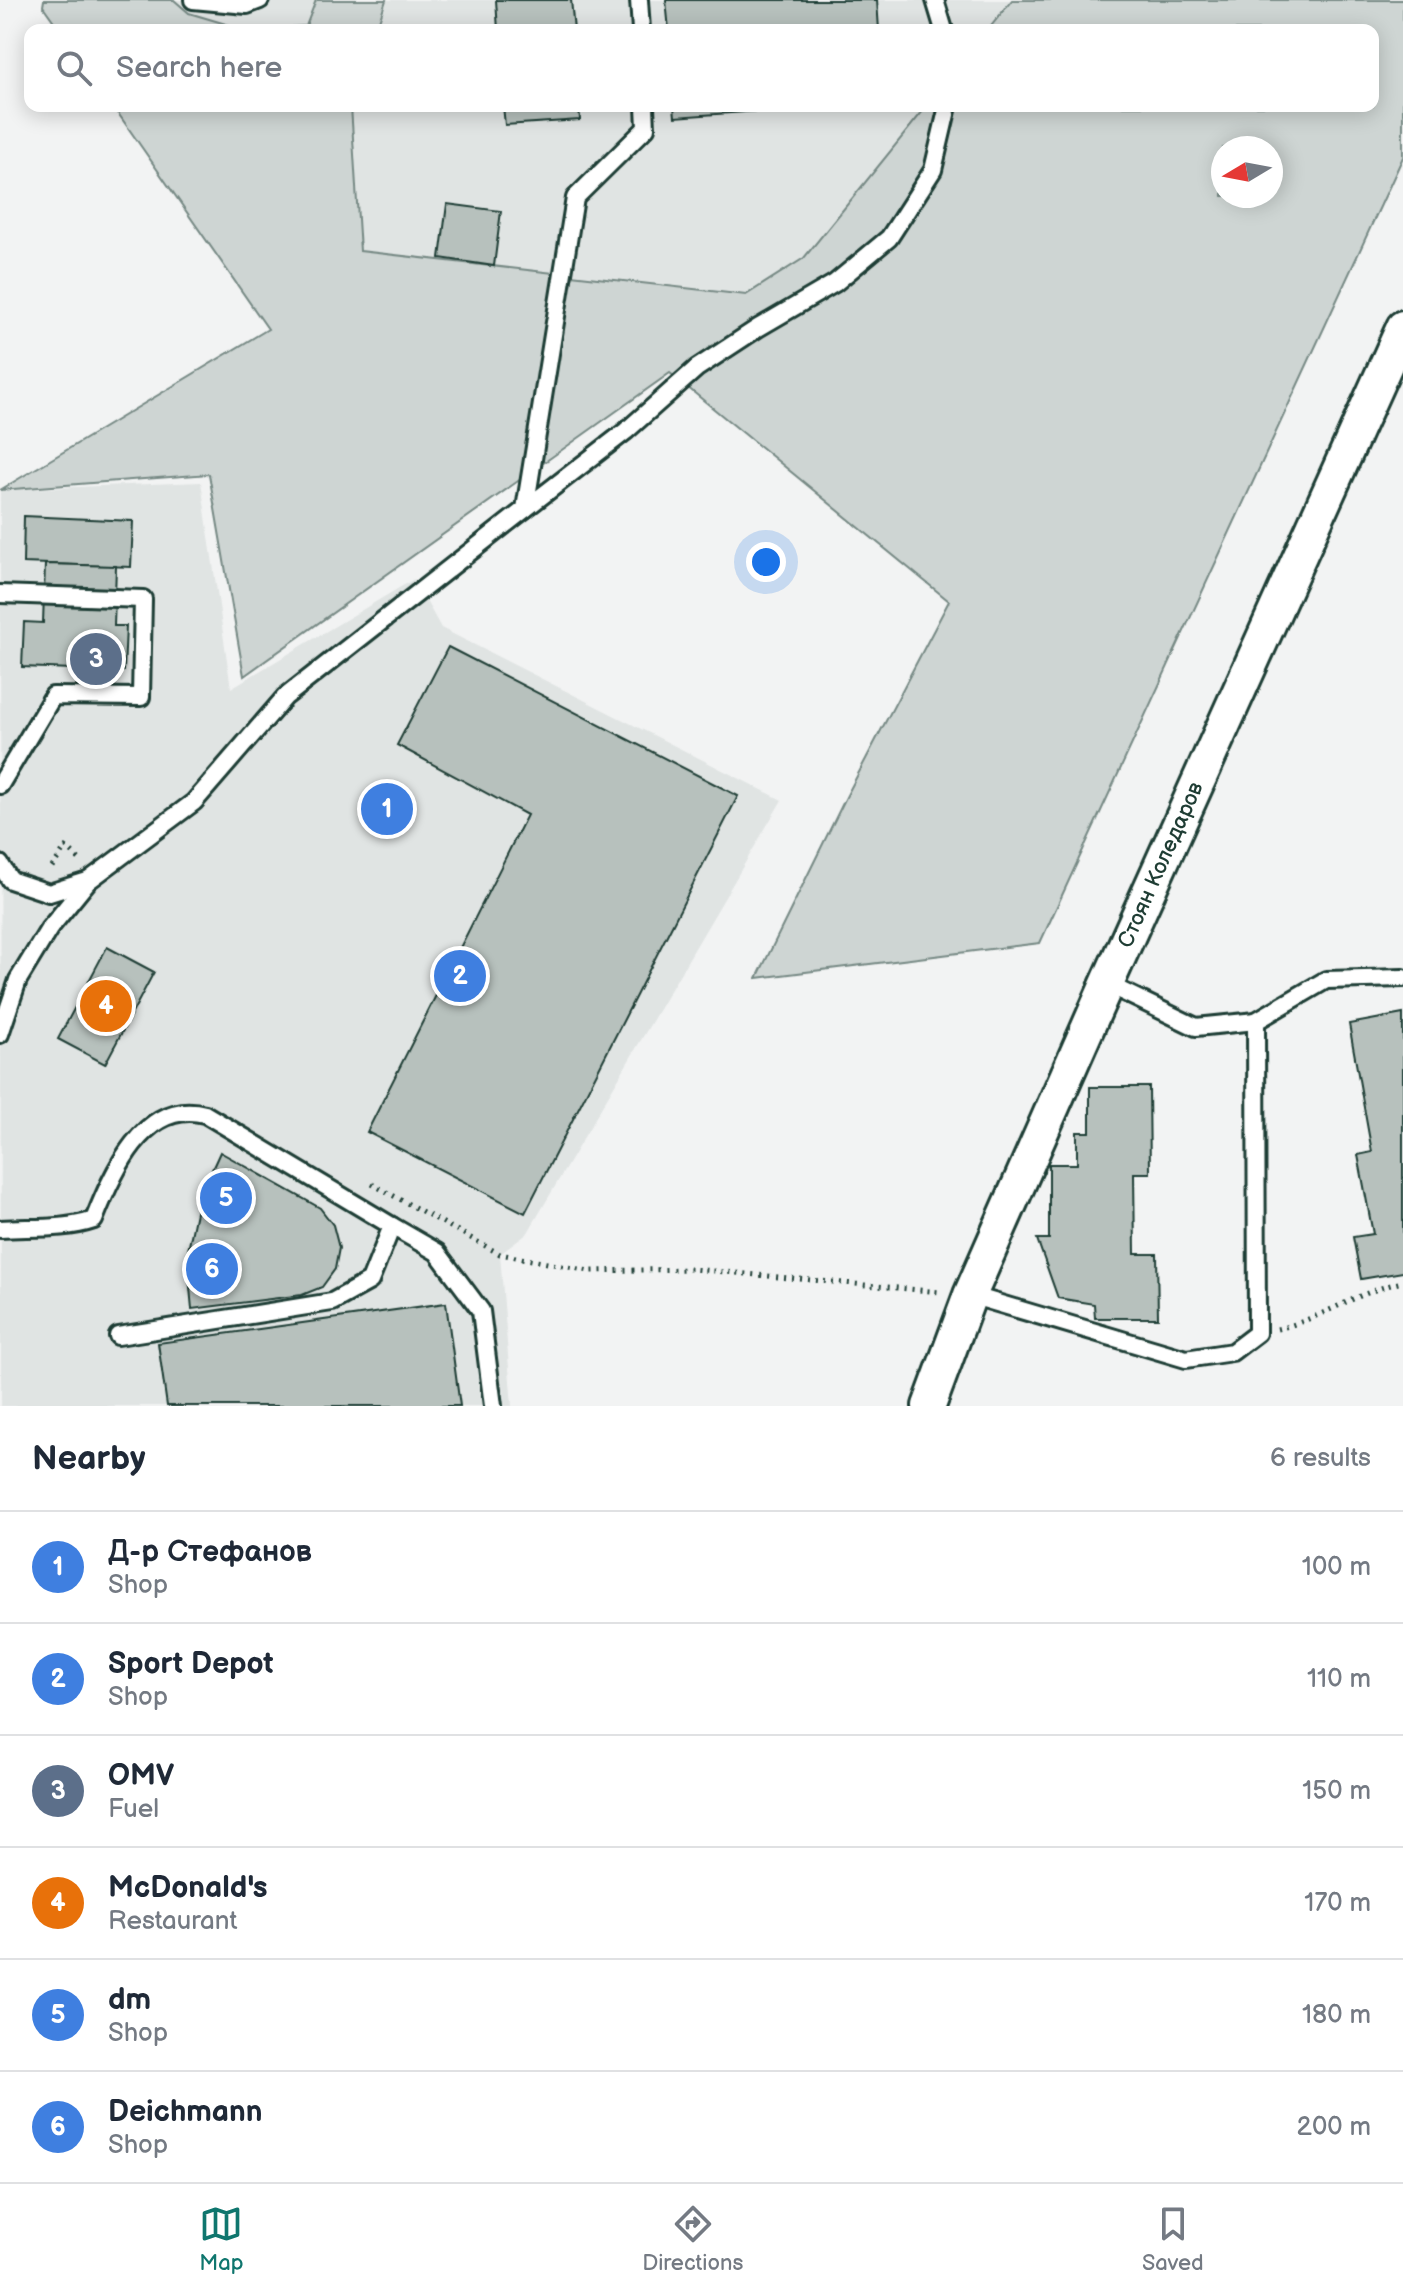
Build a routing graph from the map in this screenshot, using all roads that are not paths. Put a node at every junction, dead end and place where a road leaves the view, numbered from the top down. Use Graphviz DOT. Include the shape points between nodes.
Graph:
graph roads {
  1 [pos="193,0"];
  2 [pos="260,0"];
  3 [pos="639,0"];
  4 [pos="935,0"];
  5 [pos="641,24"];
  6 [pos="942,24"];
  7 [pos="645,112"];
  8 [pos="947,112"];
  9 [pos="1403,327"];
  10 [pos="525,509"];
  11 [pos="0,594"];
  12 [pos="0,785"];
  13 [pos="0,864"];
  14 [pos="88,881"];
  15 [pos="1403,978"];
  16 [pos="1107,984"];
  17 [pos="1256,1021"];
  18 [pos="0,1034"];
  19 [pos="392,1226"];
  20 [pos="0,1229"];
  21 [pos="970,1295"];
  22 [pos="118,1336"];
  23 [pos="938,1402"];
  24 [pos="493,1406"];
  1 -- 2 [label="lane" via="247,5"];
  3 -- 5 [label="lane"];
  4 -- 6 [label="lane"];
  7 -- 10 [label="lane" via="646,128 575,198"];
  8 -- 10 [label="lane" via="933,170 889,238 835,283 697,368"];
  9 -- 16 [label="street, Стоян Коледаров"];
  10 -- 14 [label="lane" via="285,697 194,802"];
  11 -- 12 [label="lane" via="143,599 141,697 53,696"];
  13 -- 14 [label="lane" via="10,880 49,893"];
  14 -- 18 [label="lane" via="49,929 18,980"];
  15 -- 17 [label="lane" via="1326,980"];
  16 -- 17 [label="lane" via="1196,1027"];
  16 -- 21 [label="street, Стоян Коледаров"];
  17 -- 21 [label="lane" via="1257,1333 1232,1352 1186,1359"];
  19 -- 20 [label="lane" via="205,1114 182,1110 164,1115 137,1141 108,1185 94,1220 76,1226"];
  19 -- 22 [label="lane" via="370,1281 332,1302"];
  19 -- 24 [label="lane" via="437,1252 481,1311"];
  21 -- 23 [label="street, Стоян Коледаров"];
}
